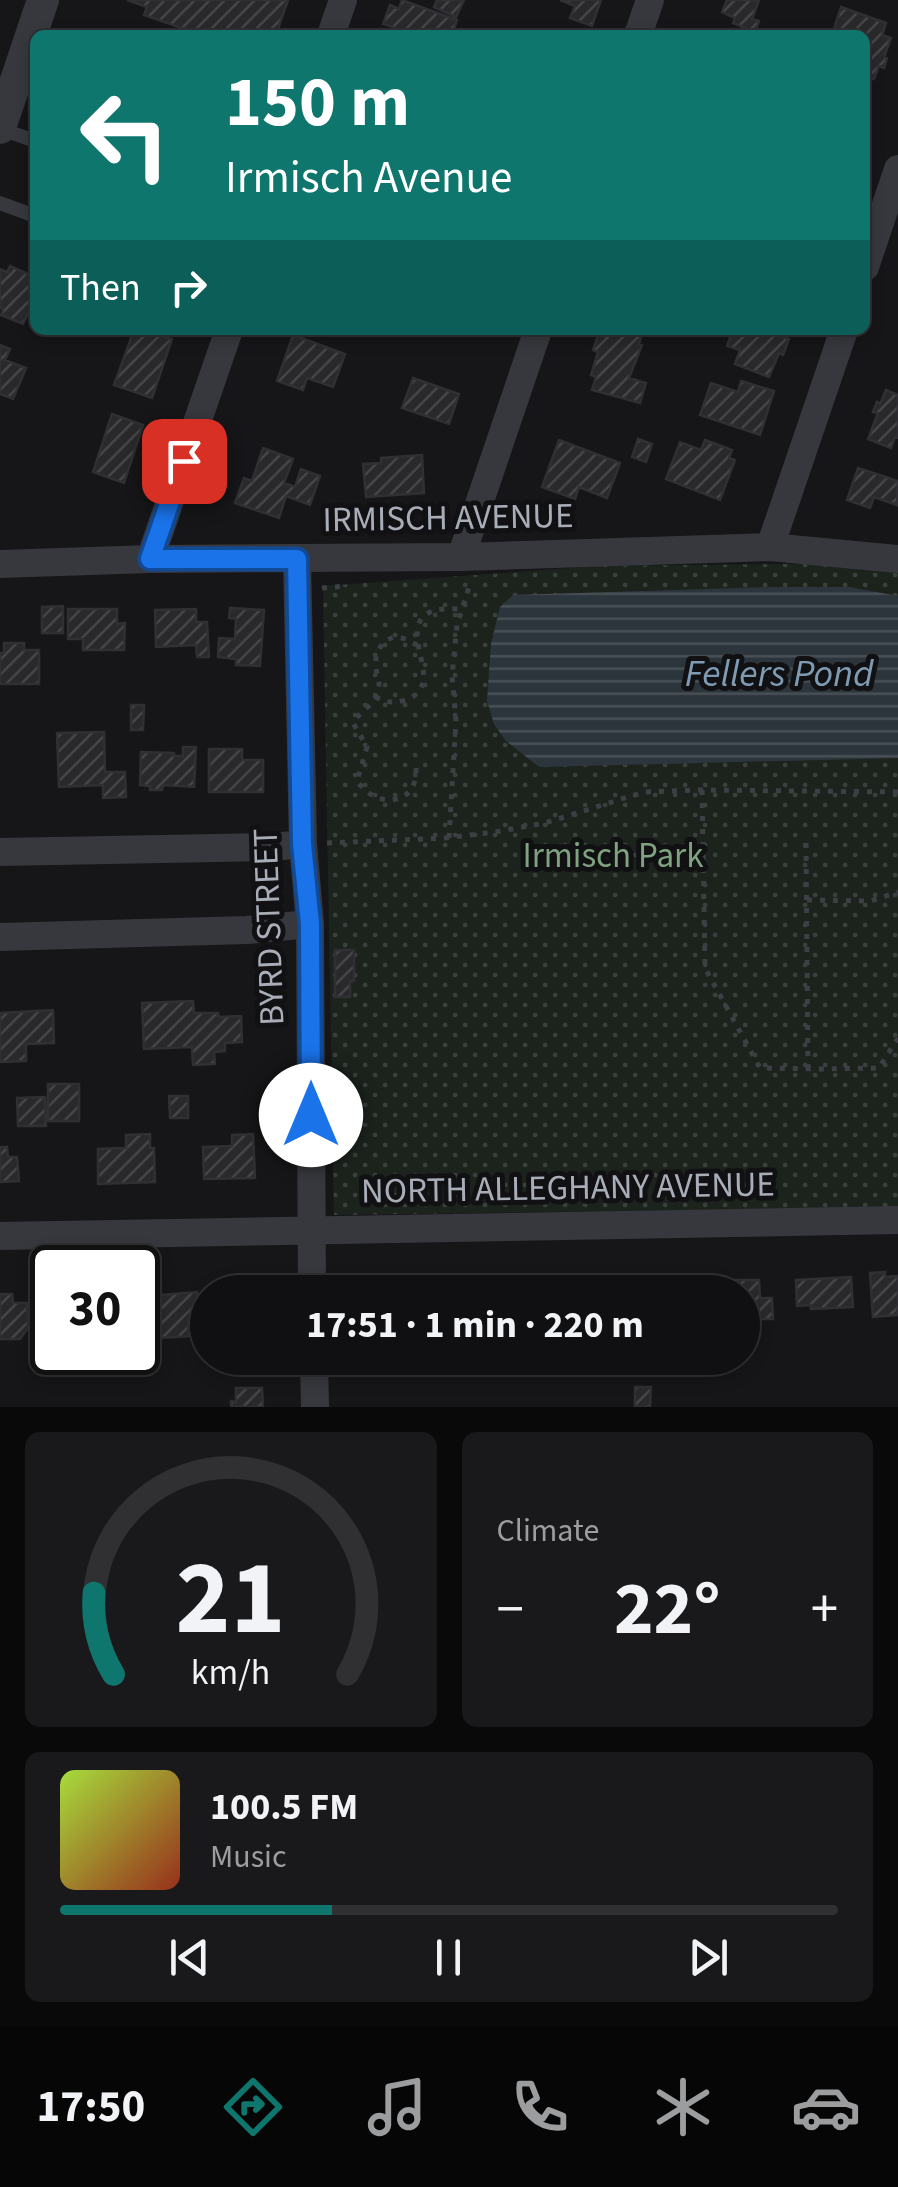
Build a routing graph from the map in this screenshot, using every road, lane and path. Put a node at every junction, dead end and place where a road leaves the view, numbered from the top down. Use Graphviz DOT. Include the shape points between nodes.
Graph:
graph roads {
  1 [pos="43,0"];
  2 [pos="343,0"];
  3 [pos="650,0"];
  4 [pos="33,30"];
  5 [pos="332,30"];
  6 [pos="640,30"];
  7 [pos="30,39"];
  8 [pos="0,128"];
  9 [pos="30,139"];
  10 [pos="898,169"];
  11 [pos="0,203"];
  12 [pos="30,214"];
  13 [pos="870,251"];
  14 [pos="227,335"];
  15 [pos="536,335"];
  16 [pos="842,335"];
  17 [pos="770,547"];
  18 [pos="150,559"];
  19 [pos="297,559"];
  20 [pos="898,559"];
  21 [pos="0,564"];
  22 [pos="466,568"];
  23 [pos="462,610"];
  24 [pos="419,646"];
  25 [pos="375,697"];
  26 [pos="416,768"];
  27 [pos="702,790"];
  28 [pos="898,792"];
  29 [pos="449,838"];
  30 [pos="806,843"];
  31 [pos="302,844"];
  32 [pos="0,852"];
  33 [pos="898,892"];
  34 [pos="806,900"];
  35 [pos="310,924"];
  36 [pos="0,937"];
  37 [pos="898,1038"];
  38 [pos="808,1069"];
  39 [pos="898,1220"];
  40 [pos="311,1230"];
  41 [pos="0,1236"];
  42 [pos="312,1275"];
  43 [pos="314,1375"];
  44 [pos="315,1407"];
  1 -- 4 [label="street"];
  2 -- 5 [label="street"];
  3 -- 6 [label="street"];
  7 -- 8 [label="street"];
  8 -- 9 [label="lane"];
  10 -- 13 [label="street"];
  11 -- 12 [label="lane"];
  14 -- 18 [label="street"];
  15 -- 22 [label="street"];
  16 -- 17 [label="street"];
  17 -- 20 [label="street, IRMISCH AVENUE"];
  17 -- 22 [label="street, IRMISCH AVENUE"];
  18 -- 19 [label="street, IRMISCH AVENUE"];
  18 -- 21 [label="street, IRMISCH AVENUE"];
  19 -- 22 [label="street, IRMISCH AVENUE"];
  19 -- 31 [label="street, BYRD STREET"];
  22 -- 23 [label="path"];
  23 -- 24 [label="path" via="426,613"];
  23 -- 29 [label="path" via="452,676"];
  24 -- 25 [label="path" via="425,672 420,690 392,704"];
  24 -- 25 [label="path" via="400,637 382,644"];
  25 -- 26 [label="path" via="353,724 367,746 357,781 383,800 405,796 414,788"];
  27 -- 28 [label="path"];
  27 -- 29 [label="path" via="644,792 545,824"];
  27 -- 38 [label="path" via="705,968 760,1068"];
  29 -- 31 [label="path"];
  30 -- 34 [label="path"];
  31 -- 32 [label="street"];
  31 -- 35 [label="street, BYRD STREET"];
  33 -- 34 [label="path" via="871,901"];
  34 -- 38 [label="path"];
  35 -- 36 [label="street"];
  35 -- 40 [label="street, BYRD STREET"];
  37 -- 38 [label="path" via="879,1068"];
  39 -- 40 [label="street, NORTH ALLEGHANY AVENUE"];
  40 -- 41 [label="street, NORTH ALLEGHANY AVENUE"];
  40 -- 42 [label="street, BYRD STREET"];
  43 -- 44 [label="street"];
}
